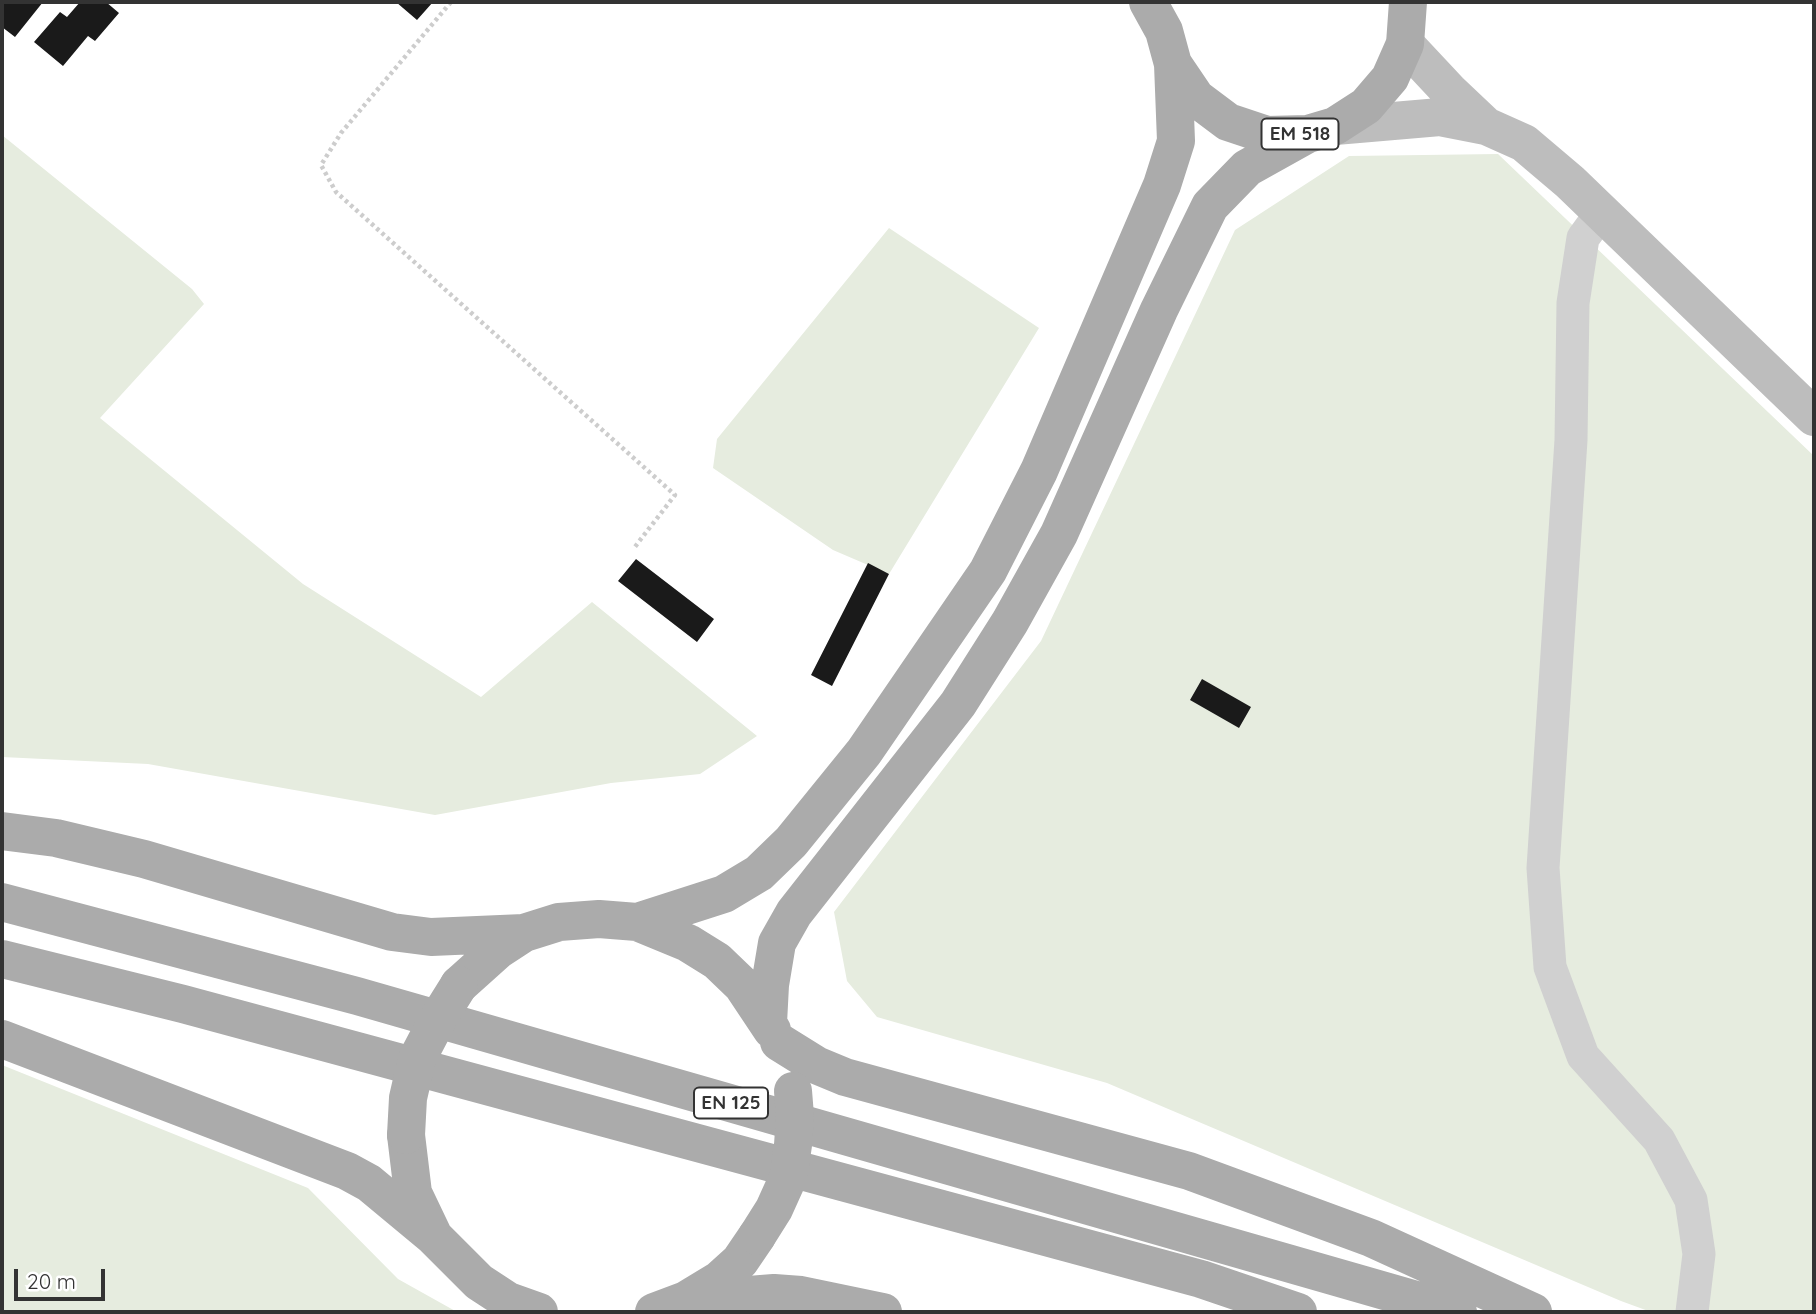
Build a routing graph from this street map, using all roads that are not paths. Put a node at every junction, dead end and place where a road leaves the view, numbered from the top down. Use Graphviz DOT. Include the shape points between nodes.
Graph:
graph roads {
  1 [pos="1408,2"];
  2 [pos="1162,25"];
  3 [pos="1405,44"];
  4 [pos="1486,126"];
  5 [pos="1321,130"];
  6 [pos="1602,212"];
  7 [pos="1814,417"];
  8 [pos="2,831"];
  9 [pos="2,902"];
  10 [pos="637,922"];
  11 [pos="524,933"];
  12 [pos="2,958"];
  13 [pos="773,1033"];
  14 [pos="2,1039"];
  15 [pos="435,1237"];
  16 [pos="670,1306"];
  17 [pos="539,1312"];
  18 [pos="883,1312"];
  19 [pos="1298,1312"];
  20 [pos="1458,1312"];
  21 [pos="1533,1312"];
  22 [pos="1692,1312"];
  1 -- 3 [label="main road, EM 518"];
  2 -- 5 [label="main road, EM 518" via="1196,98 1228,122 1267,135"];
  2 -- 10 [label="main road" via="1176,141 1162,185 1040,471 988,571 864,752 791,842 759,873 724,894"];
  3 -- 4 [label="street, EM 518"];
  3 -- 5 [label="main road, EM 518" via="1391,78 1366,106"];
  4 -- 5 [label="street, EM 518" via="1440,117"];
  4 -- 6 [label="street, EM 518" via="1524,143"];
  5 -- 13 [label="main road" via="1247,168 1210,205 1059,534 1010,622 958,704 794,913 777,943 770,985"];
  6 -- 7 [label="street, EM 518"];
  6 -- 22 [label="street" via="1583,238 1573,303 1572,440 1543,868 1550,967 1583,1056 1659,1140 1691,1200 1699,1254"];
  8 -- 11 [label="main road" via="57,838 144,859 392,932 431,937"];
  9 -- 20 [label="main road, EN 125" via="357,996"];
  10 -- 11 [label="main road" via="559,922"];
  10 -- 13 [label="main road" via="718,961 742,985"];
  11 -- 15 [label="main road, bridge" via="459,985 417,1059 406,1135 413,1193"];
  12 -- 19 [label="main road, EN 125" via="1202,1279"];
  13 -- 16 [label="main road, bridge" via="793,1091 788,1178 740,1261 719,1280"];
  13 -- 21 [label="main road" via="816,1065 845,1077 1189,1171 1371,1237"];
  14 -- 15 [label="main road" via="347,1171"];
  15 -- 17 [label="main road" via="479,1282 508,1301"];
  16 -- 18 [label="main road" via="774,1293"];
}
